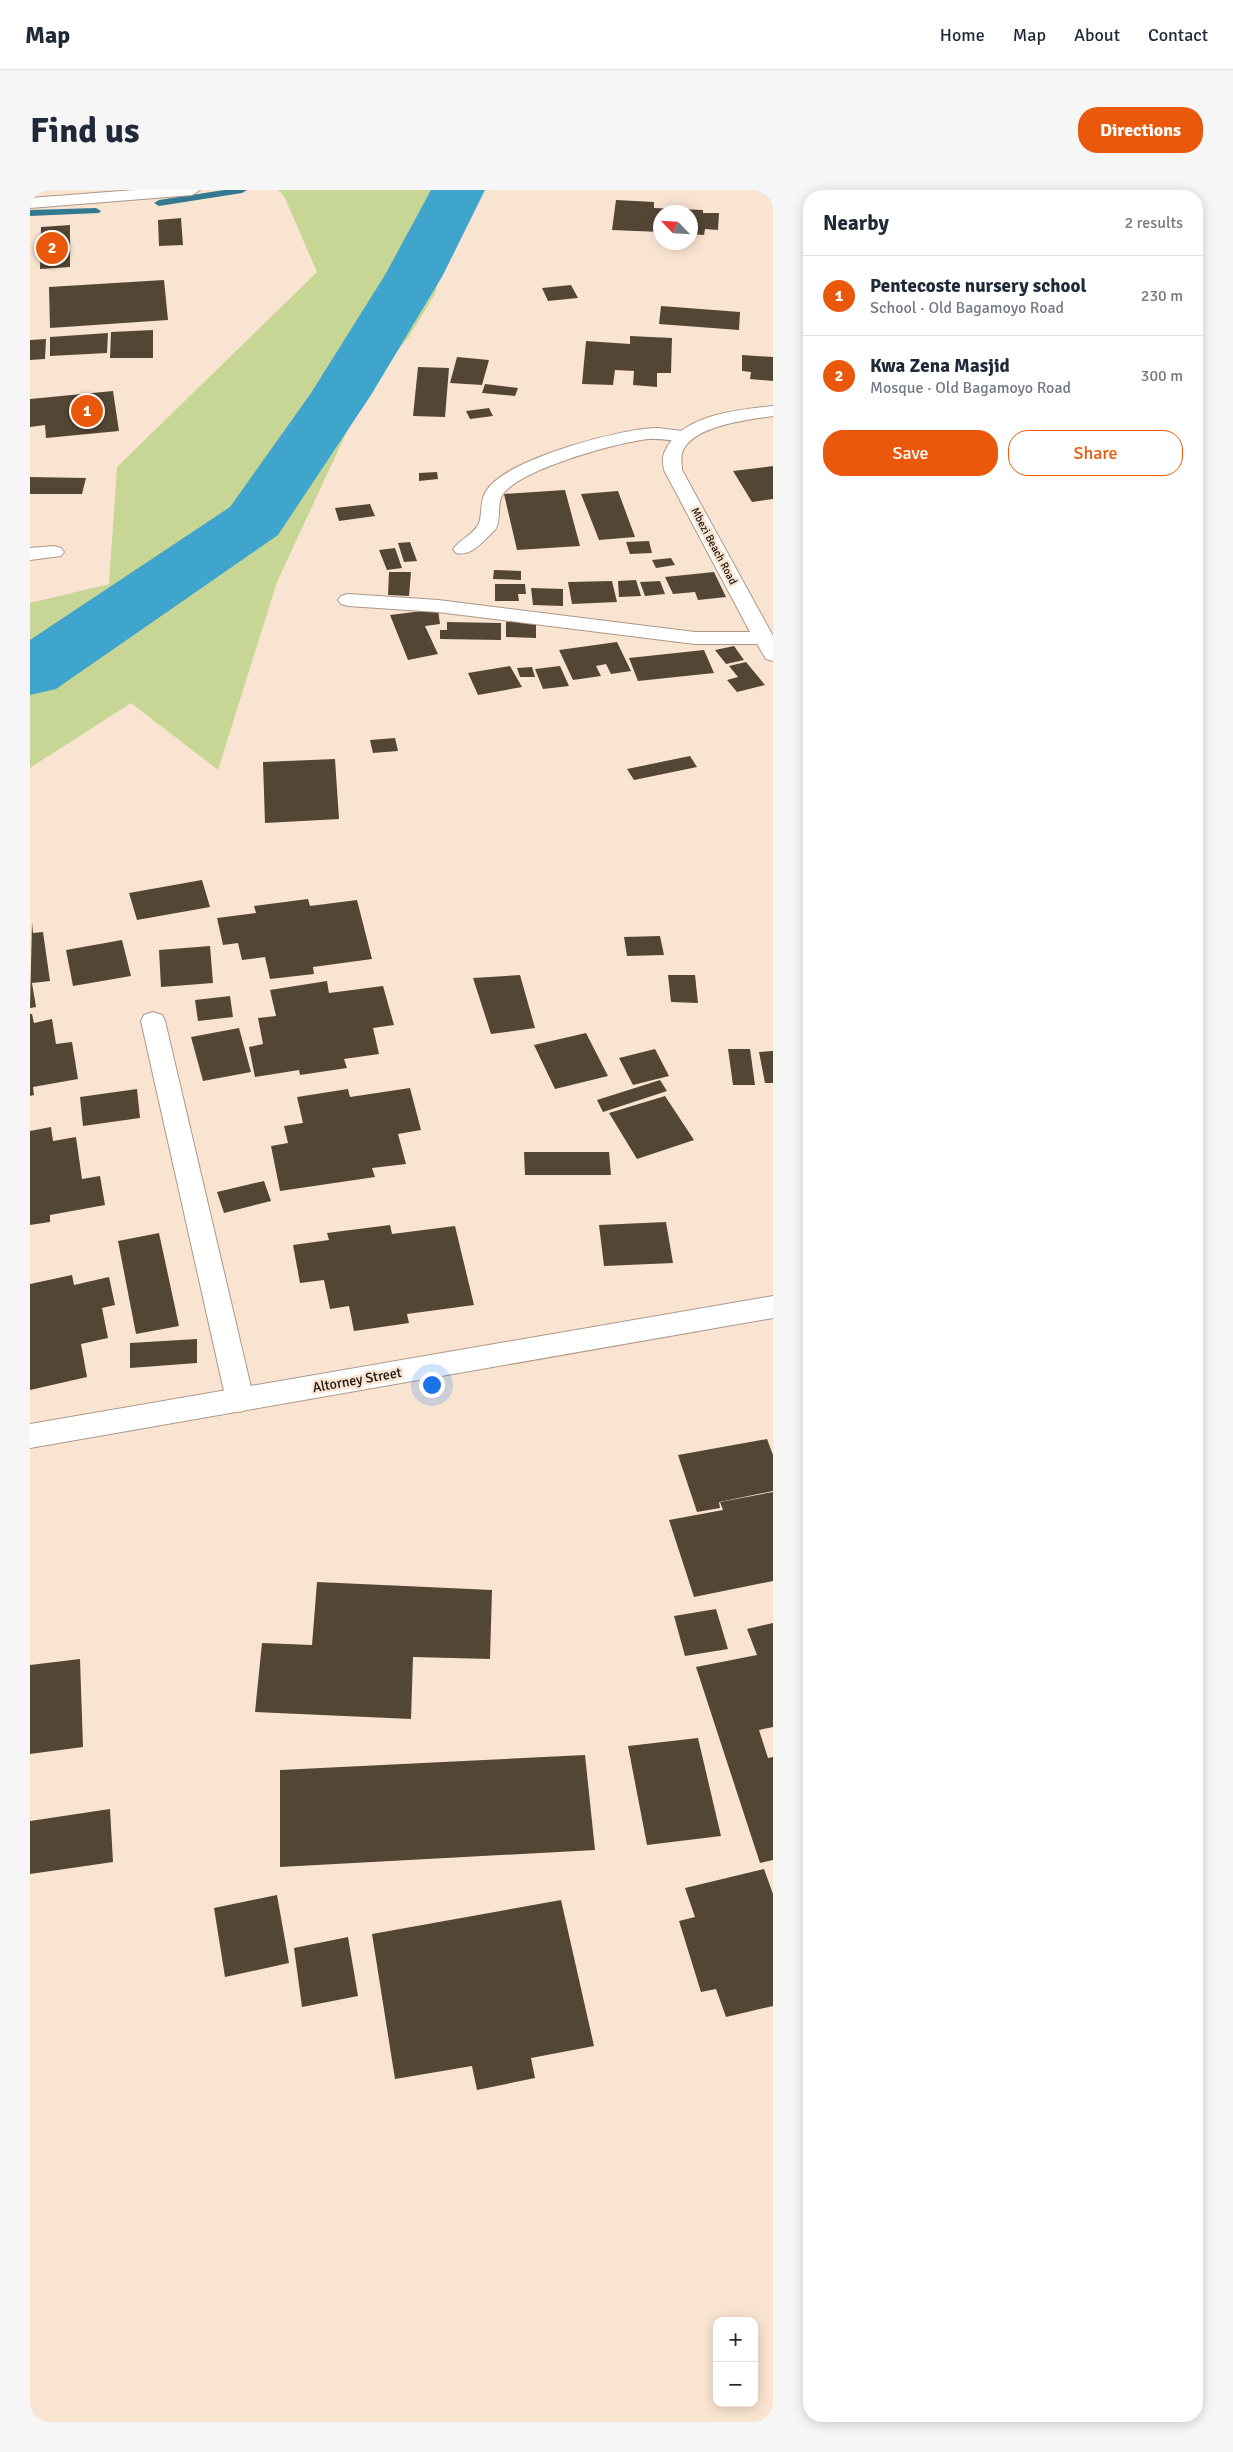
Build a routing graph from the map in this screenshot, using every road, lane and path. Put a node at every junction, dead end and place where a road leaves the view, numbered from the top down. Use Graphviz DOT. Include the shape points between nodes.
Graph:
graph roads {
  1 [pos="192,190"];
  2 [pos="30,203"];
  3 [pos="773,411"];
  4 [pos="684,436"];
  5 [pos="463,549"];
  6 [pos="54,552"];
  7 [pos="30,554"];
  8 [pos="348,600"];
  9 [pos="768,647"];
  10 [pos="153,1021"];
  11 [pos="773,1308"];
  12 [pos="240,1400"];
  13 [pos="30,1436"];
  1 -- 2 [label="street"];
  3 -- 4 [label="street" via="733,417"];
  4 -- 5 [label="street" via="649,434 574,451 520,474 497,490 488,511 488,526"];
  4 -- 9 [label="street, Mbezi Beach Road" via="673,452 673,470"];
  6 -- 7 [label="street"];
  8 -- 9 [label="street" via="438,606"];
  10 -- 12 [label="street"];
  11 -- 12 [label="street, Altorney Street"];
  12 -- 13 [label="street, Altorney Street"];
}
